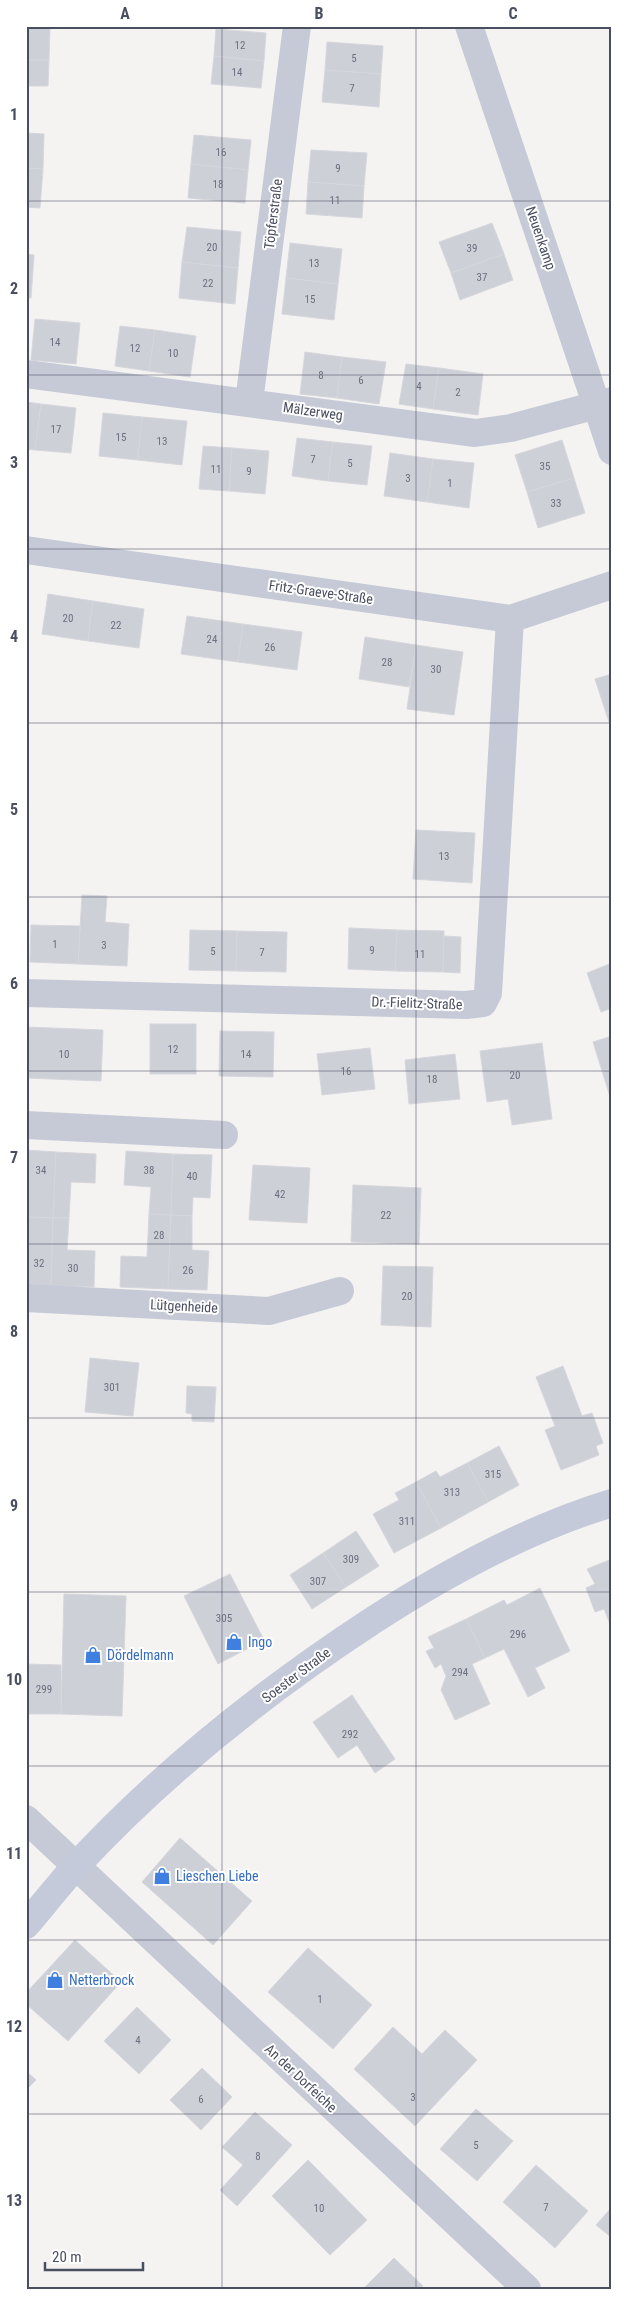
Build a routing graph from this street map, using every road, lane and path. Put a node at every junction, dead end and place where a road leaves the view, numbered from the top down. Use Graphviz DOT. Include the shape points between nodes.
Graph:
graph roads {
  1 [pos="297,26"];
  2 [pos="469,26"];
  3 [pos="26,374"];
  4 [pos="250,402"];
  5 [pos="605,403"];
  6 [pos="612,451"];
  7 [pos="26,550"];
  8 [pos="612,584"];
  9 [pos="510,619"];
  10 [pos="26,993"];
  11 [pos="26,1125"];
  12 [pos="224,1135"];
  13 [pos="340,1291"];
  14 [pos="26,1298"];
  15 [pos="612,1503"];
  16 [pos="26,1819"];
  17 [pos="76,1867"];
  18 [pos="26,1924"];
  19 [pos="527,2289"];
  1 -- 4 [label="street, Töpferstraße"];
  2 -- 5 [label="street, Neuenkamp"];
  3 -- 4 [label="street, Mälzerweg"];
  4 -- 5 [label="street, Mälzerweg" via="475,433 511,428"];
  5 -- 6 [label="street, Neuenkamp"];
  7 -- 9 [label="street, Fritz-Graeve-Straße"];
  8 -- 9 [label="street, Fritz-Graeve-Straße"];
  9 -- 10 [label="street, Dr.-Fielitz-Straße" via="488,993 483,1003"];
  11 -- 12 [label="street"];
  13 -- 14 [label="street, Lütgenheide" via="269,1311"];
  15 -- 17 [label="main road, Soester Straße" via="511,1541 419,1591 317,1657 204,1746"];
  16 -- 17 [label="street"];
  17 -- 18 [label="main road, Soester Straße"];
  17 -- 19 [label="street, An der Dorfeiche"];
}
